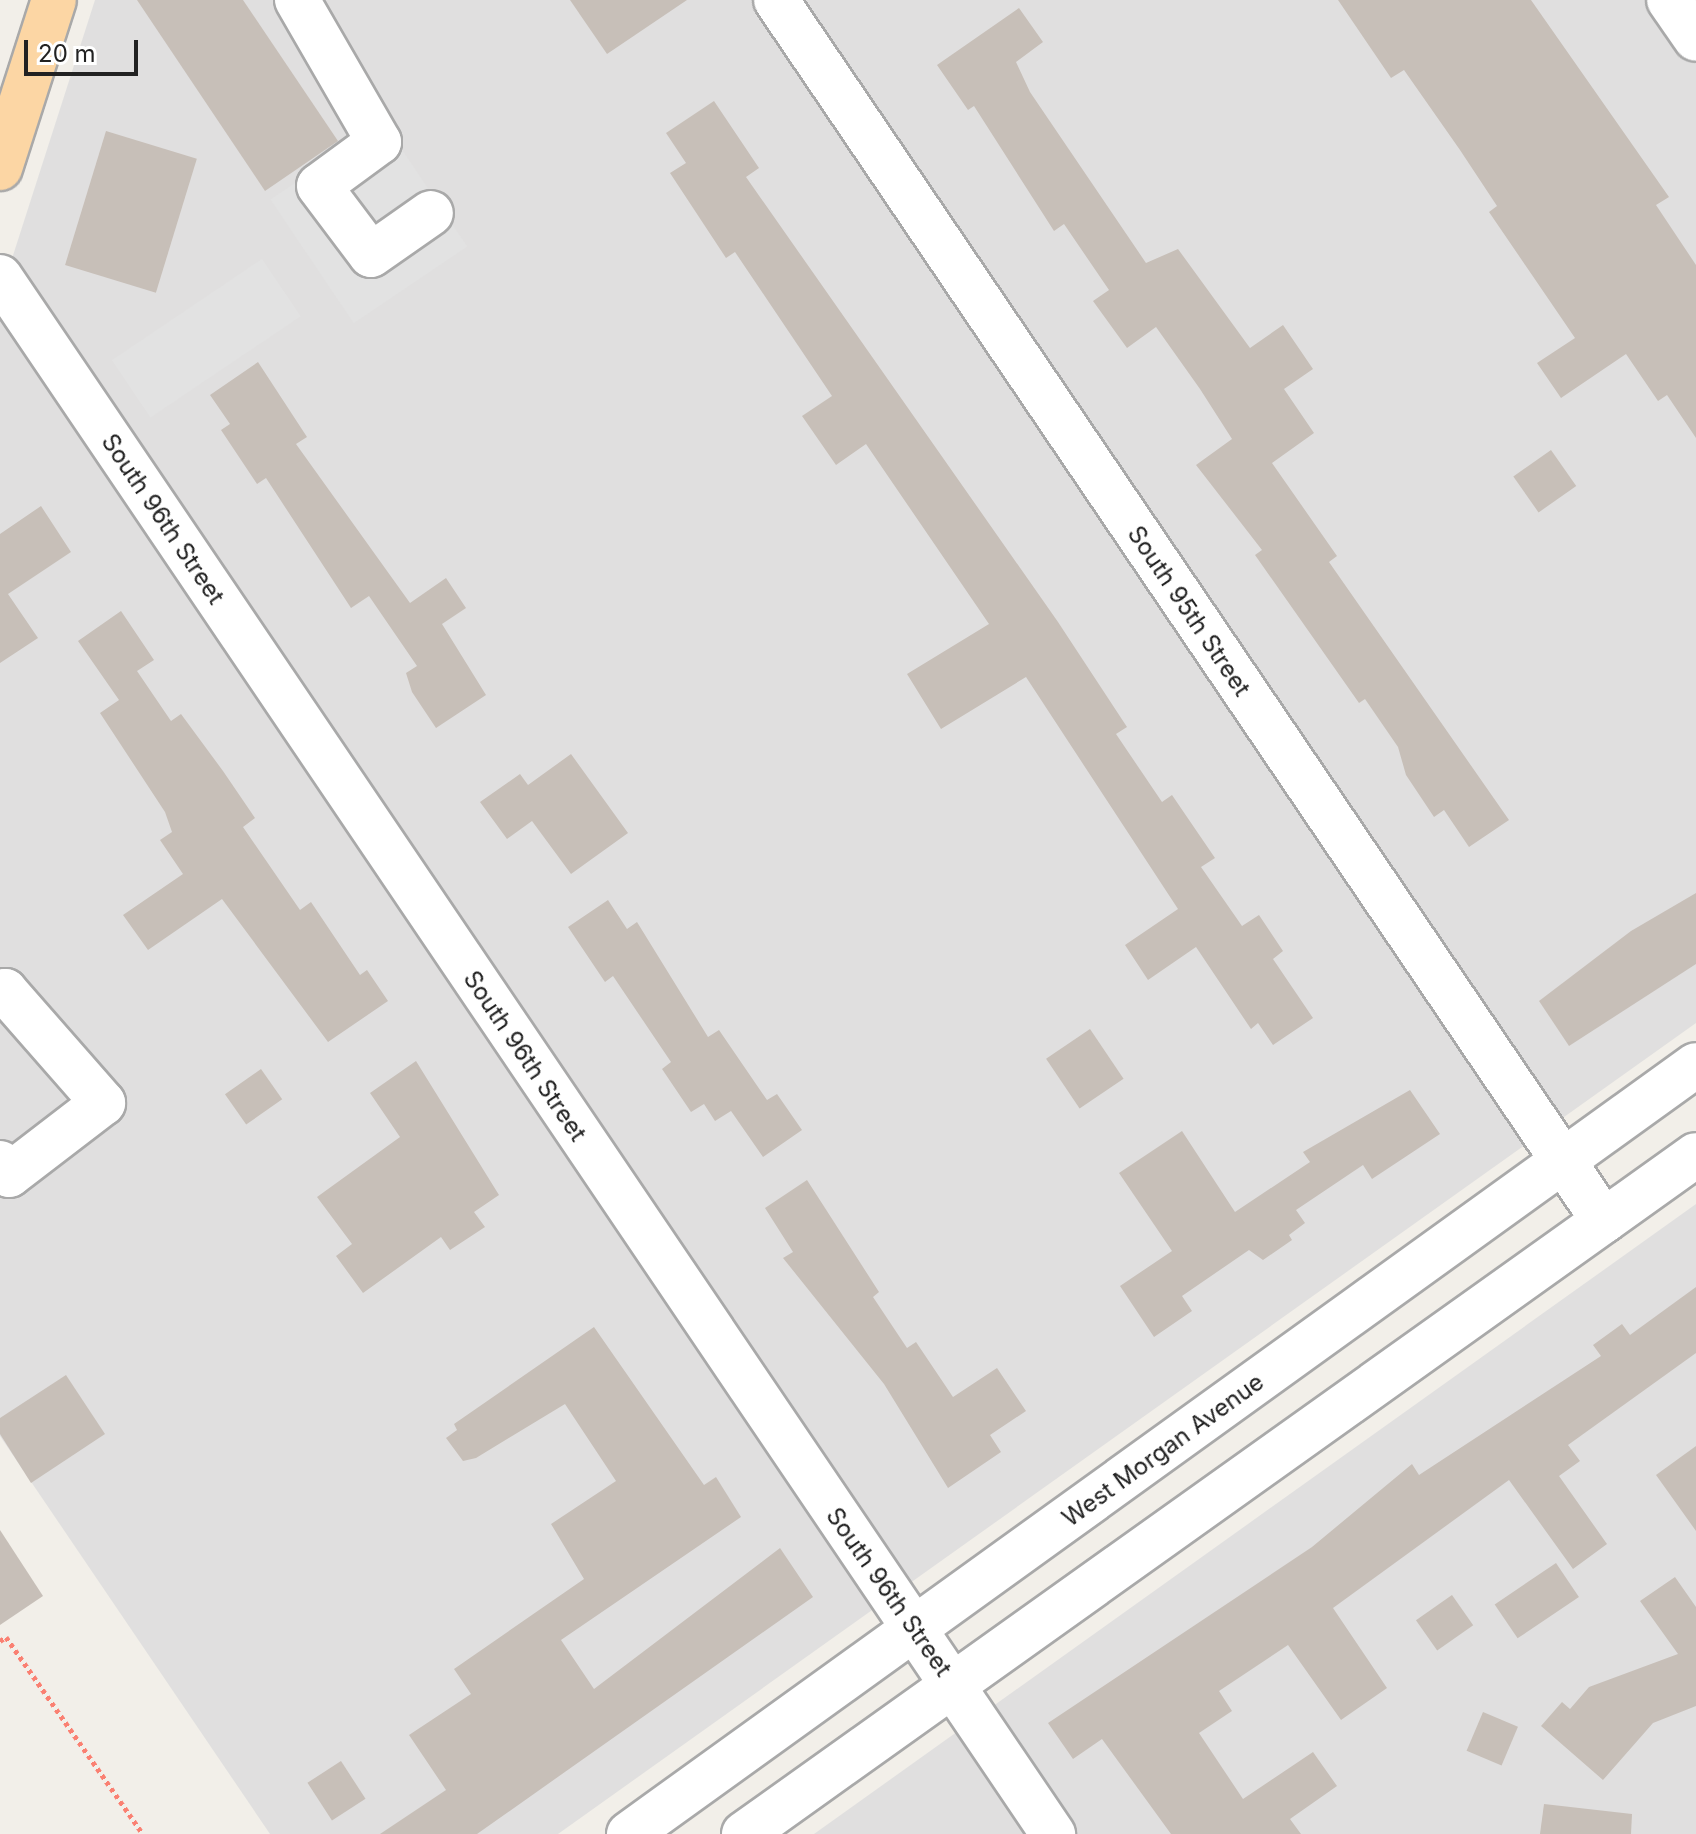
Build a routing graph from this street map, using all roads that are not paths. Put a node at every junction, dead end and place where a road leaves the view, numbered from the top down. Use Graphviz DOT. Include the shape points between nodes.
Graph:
graph roads {
  1 [pos="54,0"];
  2 [pos="297,0"];
  3 [pos="776,0"];
  4 [pos="1669,0"];
  5 [pos="1696,39"];
  6 [pos="0,168"];
  7 [pos="431,213"];
  8 [pos="0,277"];
  9 [pos="0,994"];
  10 [pos="1696,1065"];
  11 [pos="1696,1155"];
  12 [pos="1560,1159"];
  13 [pos="0,1163"];
  14 [pos="1604,1221"];
  15 [pos="1087,1506"];
  16 [pos="1127,1560"];
  17 [pos="914,1632"];
  18 [pos="953,1684"];
  19 [pos="714,1774"];
  20 [pos="749,1830"];
  21 [pos="629,1834"];
  22 [pos="1053,1834"];
  1 -- 6 [label="main road"];
  2 -- 7 [label="street" via="379,142 319,186 371,255"];
  3 -- 12 [label="street, South 95th Street"];
  4 -- 5 [label="street"];
  8 -- 17 [label="street, South 96th Street"];
  9 -- 13 [label="street" via="103,1103 9,1175"];
  10 -- 12 [label="street, West Morgan Avenue"];
  11 -- 14 [label="street"];
  12 -- 14 [label="street, South 95th Street"];
  12 -- 15 [label="street, West Morgan Avenue"];
  14 -- 16 [label="street"];
  15 -- 16 [label="street"];
  15 -- 17 [label="street, West Morgan Avenue"];
  16 -- 18 [label="street"];
  17 -- 18 [label="street, South 96th Street"];
  17 -- 19 [label="street, West Morgan Avenue"];
  18 -- 20 [label="street"];
  18 -- 22 [label="street, South 96th Street"];
  19 -- 20 [label="street"];
  19 -- 21 [label="street, West Morgan Avenue"];
}
